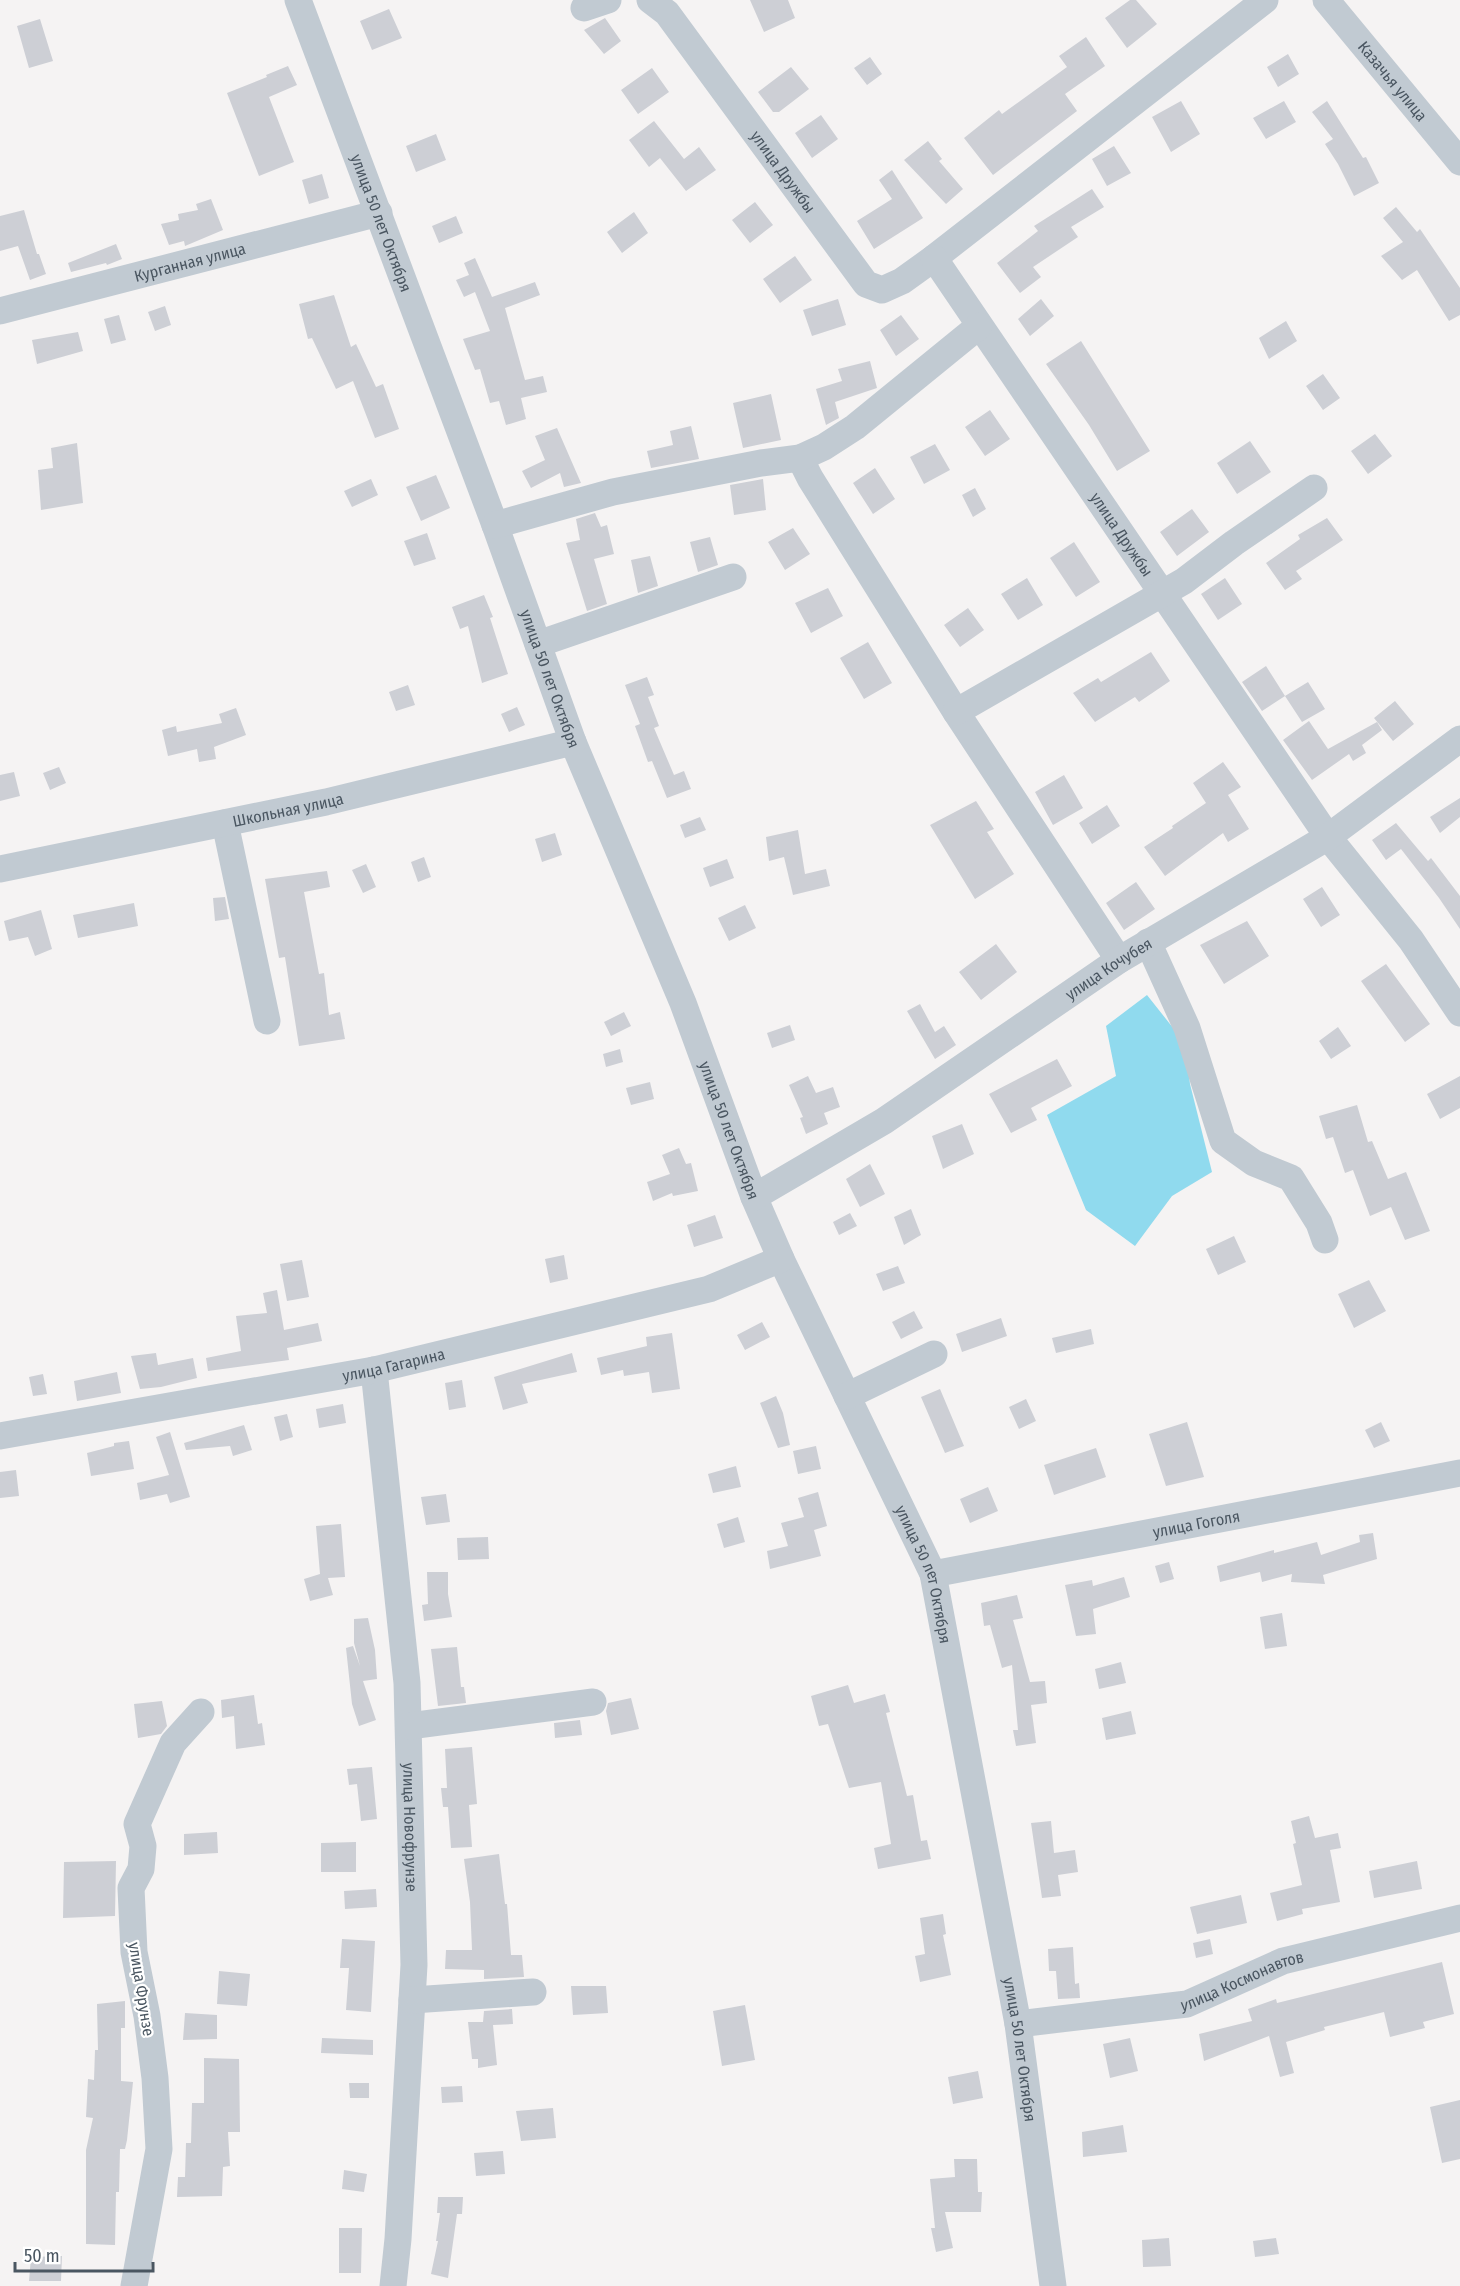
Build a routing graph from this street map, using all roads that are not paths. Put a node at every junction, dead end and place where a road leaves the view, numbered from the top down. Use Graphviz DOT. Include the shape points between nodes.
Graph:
graph roads {
  1 [pos="298,0"];
  2 [pos="650,0"];
  3 [pos="1265,0"];
  4 [pos="1326,0"];
  5 [pos="1460,162"];
  6 [pos="379,213"];
  7 [pos="934,258"];
  8 [pos="0,311"];
  9 [pos="979,326"];
  10 [pos="800,458"];
  11 [pos="1314,489"];
  12 [pos="495,525"];
  13 [pos="733,576"];
  14 [pos="1163,593"];
  15 [pos="538,644"];
  16 [pos="956,712"];
  17 [pos="1460,739"];
  18 [pos="573,742"];
  19 [pos="225,823"];
  20 [pos="1328,837"];
  21 [pos="0,869"];
  22 [pos="1148,942"];
  23 [pos="1119,960"];
  24 [pos="1460,1014"];
  25 [pos="267,1021"];
  26 [pos="754,1197"];
  27 [pos="1325,1240"];
  28 [pos="781,1259"];
  29 [pos="934,1354"];
  30 [pos="374,1370"];
  31 [pos="847,1396"];
  32 [pos="0,1436"];
  33 [pos="1460,1473"];
  34 [pos="933,1574"];
  35 [pos="593,1702"];
  36 [pos="201,1712"];
  37 [pos="408,1726"];
  38 [pos="1460,1918"];
  39 [pos="533,1992"];
  40 [pos="412,2000"];
  41 [pos="1018,2024"];
  42 [pos="134,2286"];
  43 [pos="393,2286"];
  44 [pos="1053,2286"];
  1 -- 6 [label="street, улица 50 лет Октября"];
  2 -- 7 [label="street, улица Дружбы" via="667,12 866,284 882,290"];
  3 -- 7 [label="street, улица Дружбы"];
  4 -- 5 [label="street, Казачья улица"];
  6 -- 8 [label="street, Курганная улица"];
  6 -- 12 [label="street, улица 50 лет Октября"];
  7 -- 9 [label="street, улица Дружбы"];
  9 -- 10 [label="street" via="855,427"];
  9 -- 14 [label="street, улица Дружбы"];
  10 -- 12 [label="street" via="613,492"];
  10 -- 16 [label="street"];
  11 -- 14 [label="street, улица Дружбы"];
  12 -- 15 [label="street, улица 50 лет Октября"];
  13 -- 15 [label="street"];
  14 -- 16 [label="street, улица Дружбы"];
  14 -- 20 [label="street"];
  15 -- 18 [label="street, улица 50 лет Октября"];
  16 -- 23 [label="street"];
  17 -- 20 [label="street, улица Кочубея"];
  18 -- 19 [label="street, Школьная улица"];
  18 -- 26 [label="street, улица 50 лет Октября" via="683,1003"];
  19 -- 21 [label="street, Школьная улица"];
  19 -- 25 [label="street"];
  20 -- 22 [label="street, улица Кочубея"];
  20 -- 24 [label="street" via="1411,940"];
  22 -- 23 [label="street, улица Кочубея"];
  22 -- 27 [label="street" via="1187,1028 1223,1141 1254,1163 1292,1179"];
  23 -- 26 [label="street, улица Кочубея" via="884,1121"];
  26 -- 28 [label="street, улица 50 лет Октября"];
  28 -- 30 [label="street, улица Гагарина" via="709,1289"];
  28 -- 31 [label="street, улица 50 лет Октября"];
  29 -- 31 [label="street"];
  30 -- 32 [label="street, улица Гагарина"];
  30 -- 37 [label="street, улица Новофрунзе" via="407,1683"];
  31 -- 34 [label="street, улица 50 лет Октября"];
  33 -- 34 [label="street, улица Гоголя"];
  34 -- 41 [label="street, улица 50 лет Октября"];
  35 -- 37 [label="street"];
  36 -- 42 [label="street, улица Фрунзе" via="173,1743 137,1824 143,1846 141,1869 131,1888 134,1952 155,2078 159,2149"];
  37 -- 40 [label="street, улица Новофрунзе"];
  38 -- 41 [label="street, улица Космонавтов" via="1283,1961 1186,2004"];
  39 -- 40 [label="street"];
  40 -- 43 [label="street, улица Новофрунзе"];
  41 -- 44 [label="street, улица 50 лет Октября"];
}
